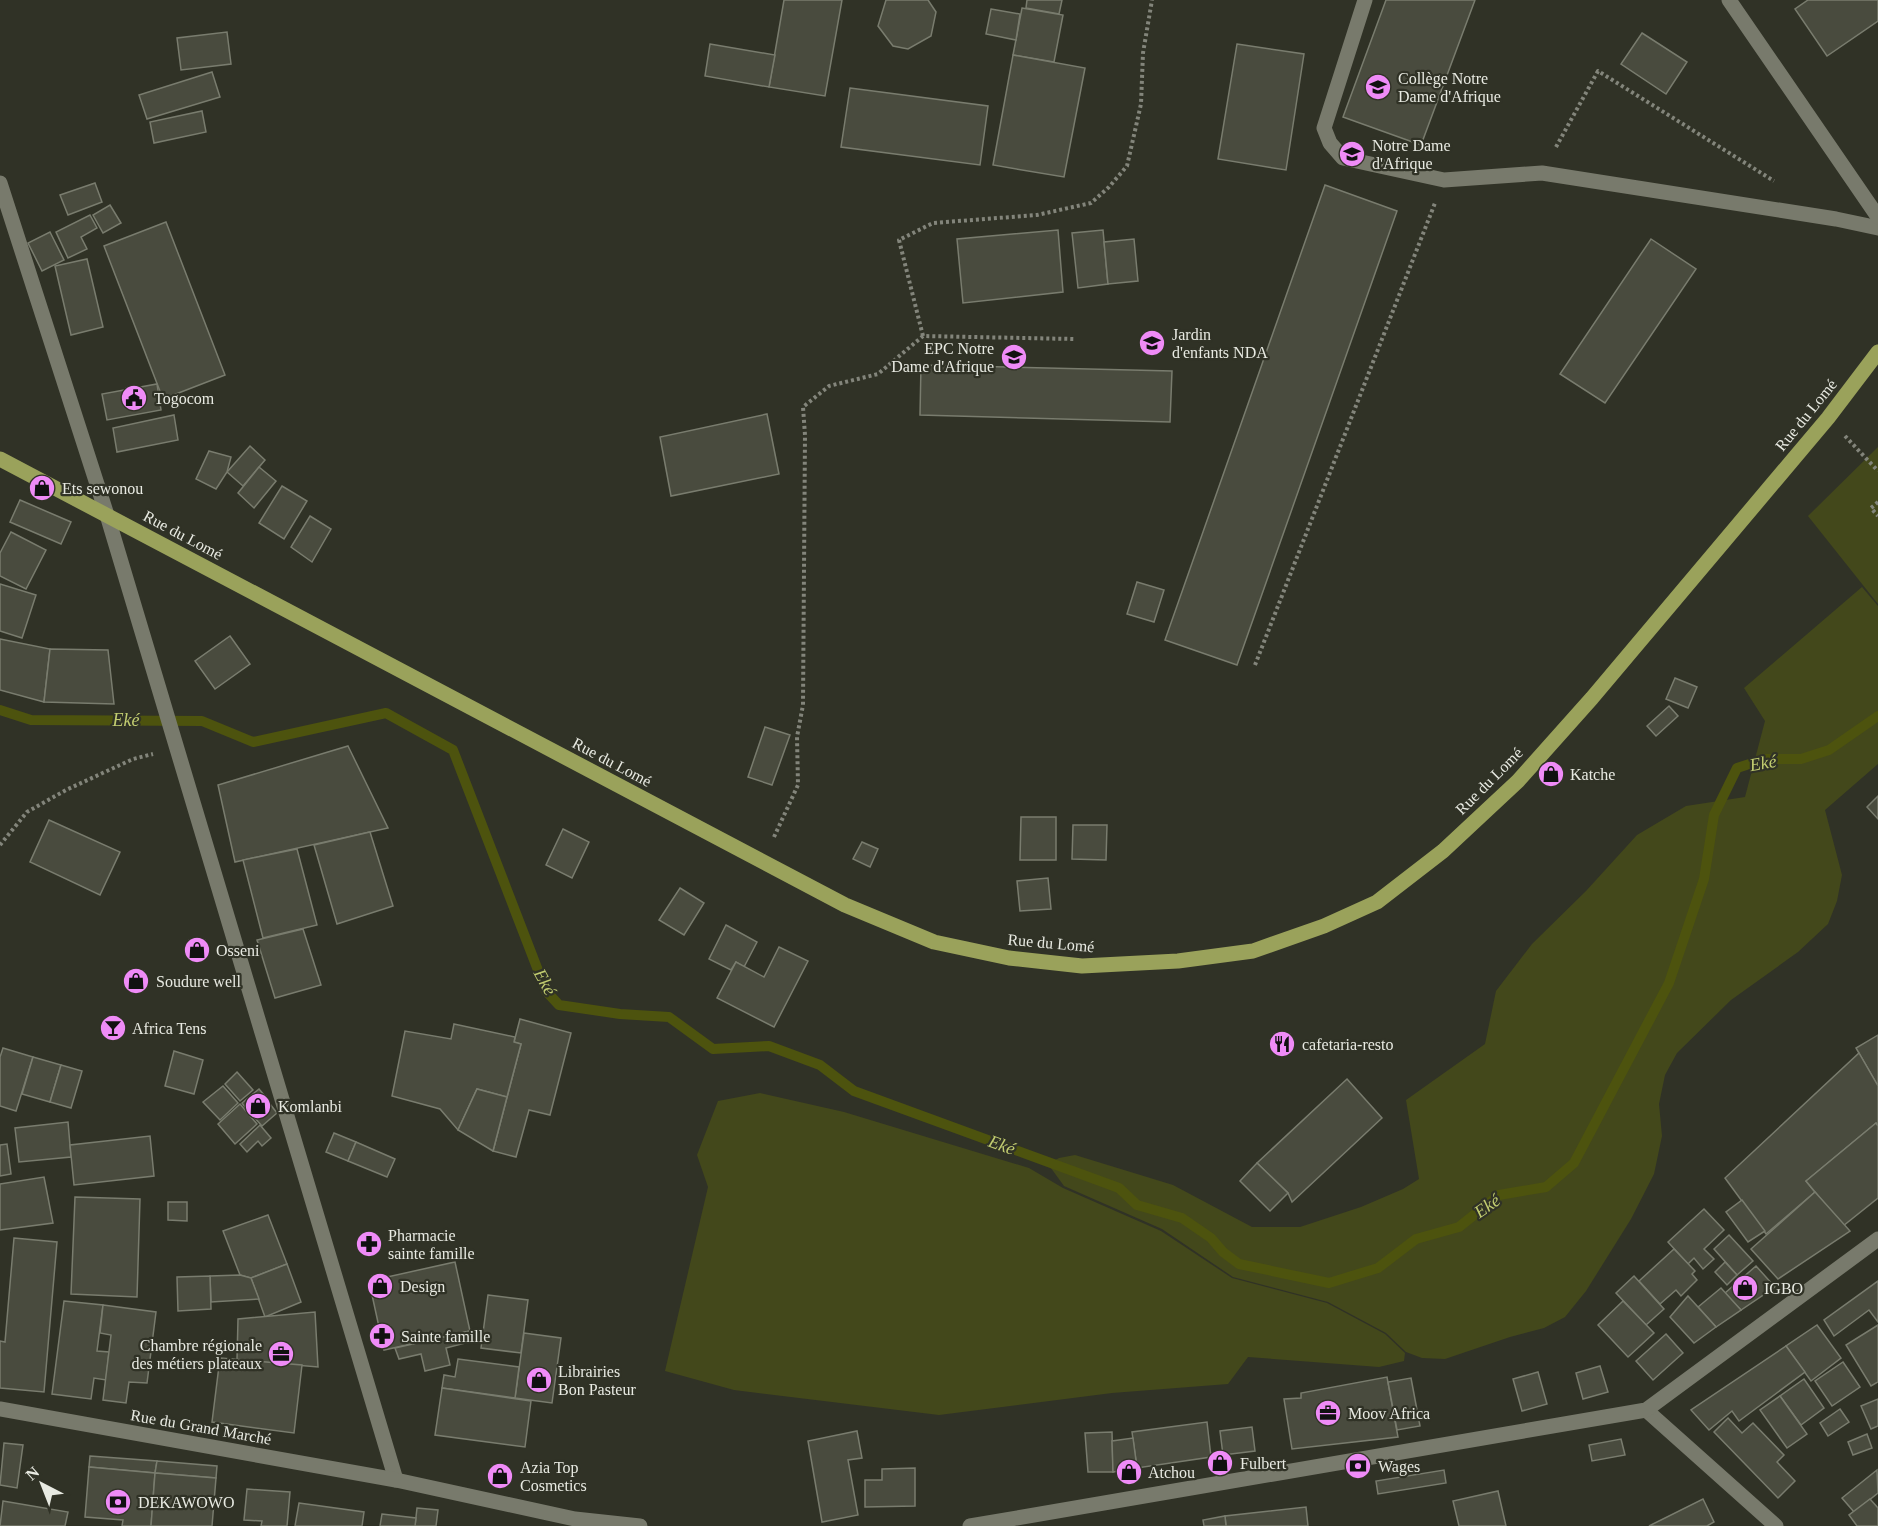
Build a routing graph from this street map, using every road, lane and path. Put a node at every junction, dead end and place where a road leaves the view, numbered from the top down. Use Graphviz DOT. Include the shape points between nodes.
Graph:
graph roads {
  1 [pos="1152,0"];
  2 [pos="1365,0"];
  3 [pos="1729,0"];
  4 [pos="1542,173"];
  5 [pos="1444,180"];
  6 [pos="1776,182"];
  7 [pos="0,183"];
  8 [pos="1878,217"];
  9 [pos="1878,228"];
  10 [pos="922,336"];
  11 [pos="1074,339"];
  12 [pos="1878,352"];
  13 [pos="1828,418"];
  14 [pos="0,459"];
  15 [pos="1878,471"];
  16 [pos="1878,502"];
  17 [pos="107,515"];
  18 [pos="1878,516"];
  19 [pos="1255,665"];
  20 [pos="177,747"];
  21 [pos="0,845"];
  22 [pos="763,863"];
  23 [pos="1878,1239"];
  24 [pos="0,1409"];
  25 [pos="1646,1410"];
  26 [pos="396,1480"];
  27 [pos="574,1522"];
  28 [pos="640,1526"];
  29 [pos="970,1526"];
  30 [pos="1776,1526"];
  1 -- 10 [label="path" via="1143,53 1141,104 1127,166 1109,187 1091,203 1037,215 933,223 899,240"];
  2 -- 5 [label="street" via="1324,128 1330,143 1343,158"];
  3 -- 8 [label="street"];
  4 -- 5 [label="street"];
  4 -- 6 [label="path" via="1598,71"];
  4 -- 9 [label="street"];
  5 -- 19 [label="path"];
  7 -- 17 [label="street"];
  10 -- 11 [label="path"];
  10 -- 22 [label="path" via="878,374 829,386 803,407 803,705 797,737 798,785"];
  12 -- 13 [label="main road, Rue du Lomé"];
  13 -- 15 [label="path"];
  13 -- 22 [label="main road, Rue du Lomé" via="1518,781 1443,851 1377,902 1324,926 1253,951 1178,961 1082,966 1009,958 934,942 845,905"];
  14 -- 17 [label="main road, Rue du Lomé"];
  16 -- 18 [label="path" via="1871,508"];
  17 -- 20 [label="street"];
  17 -- 22 [label="main road, Rue du Lomé"];
  20 -- 21 [label="path" via="133,759 66,790 27,812"];
  20 -- 26 [label="street"];
  23 -- 25 [label="street"];
  24 -- 26 [label="street, Rue du Grand Marché"];
  25 -- 29 [label="street"];
  25 -- 30 [label="street"];
  26 -- 27 [label="street, Rue du Grand Marché"];
  27 -- 28 [label="street, Rue du Grand Marché"];
}
